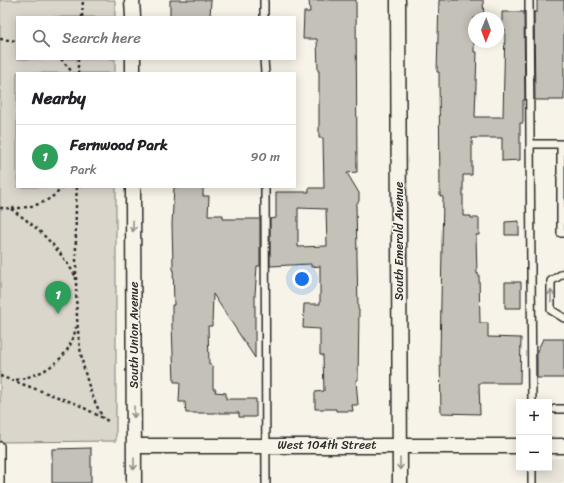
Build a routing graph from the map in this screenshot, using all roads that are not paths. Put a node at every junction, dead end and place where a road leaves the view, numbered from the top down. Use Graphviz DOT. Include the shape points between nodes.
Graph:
graph roads {
  1 [pos="132,0"];
  2 [pos="264,0"];
  3 [pos="398,0"];
  4 [pos="529,0"];
  5 [pos="132,16"];
  6 [pos="264,16"];
  7 [pos="133,60"];
  8 [pos="264,60"];
  9 [pos="133,72"];
  10 [pos="264,72"];
  11 [pos="530,144"];
  12 [pos="562,144"];
  13 [pos="133,188"];
  14 [pos="265,188"];
  15 [pos="564,233"];
  16 [pos="564,273"];
  17 [pos="564,318"];
  18 [pos="532,399"];
  19 [pos="555,409"];
  20 [pos="564,409"];
  21 [pos="400,445"];
  22 [pos="0,446"];
  23 [pos="134,446"];
  24 [pos="266,446"];
  25 [pos="516,446"];
  26 [pos="552,446"];
  27 [pos="564,446"];
  28 [pos="532,471"];
  29 [pos="0,483"];
  30 [pos="134,483"];
  31 [pos="266,483"];
  32 [pos="400,483"];
  33 [pos="532,483"];
  1 -- 5 [label="street"];
  2 -- 6 [label="lane"];
  3 -- 21 [label="street, South Emerald Avenue"];
  4 -- 11 [label="lane"];
  7 -- 9 [label="street"];
  8 -- 10 [label="lane"];
  11 -- 12 [label="lane"];
  11 -- 18 [label="lane"];
  12 -- 15 [label="lane" via="561,233"];
  13 -- 23 [label="street, South Union Avenue, one-way"];
  14 -- 24 [label="lane"];
  17 -- 16 [label="lane, one-way" via="551,310 551,282"];
  19 -- 20 [label="lane"];
  21 -- 24 [label="street, West 104th Street"];
  21 -- 25 [label="street, West 104th Street"];
  21 -- 32 [label="street, South Emerald Avenue, one-way"];
  22 -- 29 [label="lane"];
  23 -- 24 [label="street, West 104th Street"];
  23 -- 30 [label="street, South Union Avenue, one-way"];
  24 -- 31 [label="lane"];
  26 -- 27 [label="street"];
  28 -- 33 [label="lane"];
}
